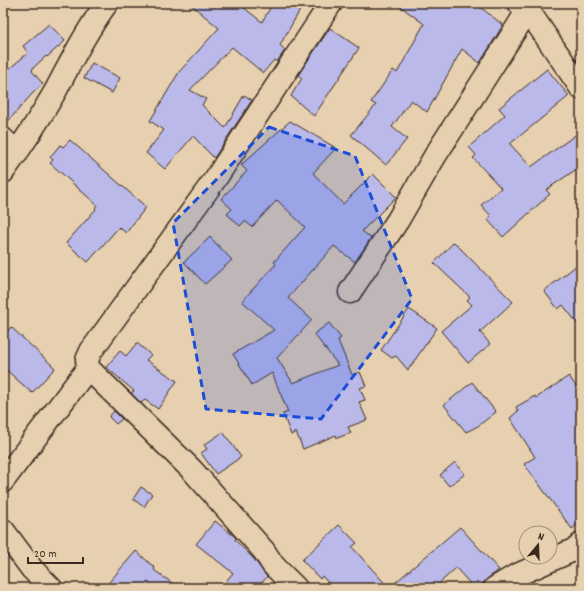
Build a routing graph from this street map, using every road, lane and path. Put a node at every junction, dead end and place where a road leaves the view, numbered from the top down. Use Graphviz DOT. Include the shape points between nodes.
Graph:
graph roads {
  1 [pos="107,3"];
  2 [pos="332,3"];
  3 [pos="524,6"];
  4 [pos="581,88"];
  5 [pos="10,146"];
  6 [pos="3,172"];
  7 [pos="350,292"];
  8 [pos="88,368"];
  9 [pos="3,481"];
  10 [pos="3,530"];
  11 [pos="581,544"];
  12 [pos="51,588"];
  13 [pos="296,588"];
  14 [pos="495,588"];
  1 -- 5 [label="street" via="93,22 55,92"];
  2 -- 8 [label="street" via="216,178 91,351 87,360"];
  3 -- 4 [label="street"];
  3 -- 7 [label="street" via="398,220"];
  5 -- 6 [label="street"];
  8 -- 9 [label="street"];
  8 -- 13 [label="street" via="192,470 264,551 273,565"];
  10 -- 12 [label="street" via="32,569"];
  11 -- 14 [label="street" via="578,548 515,576"];
}
